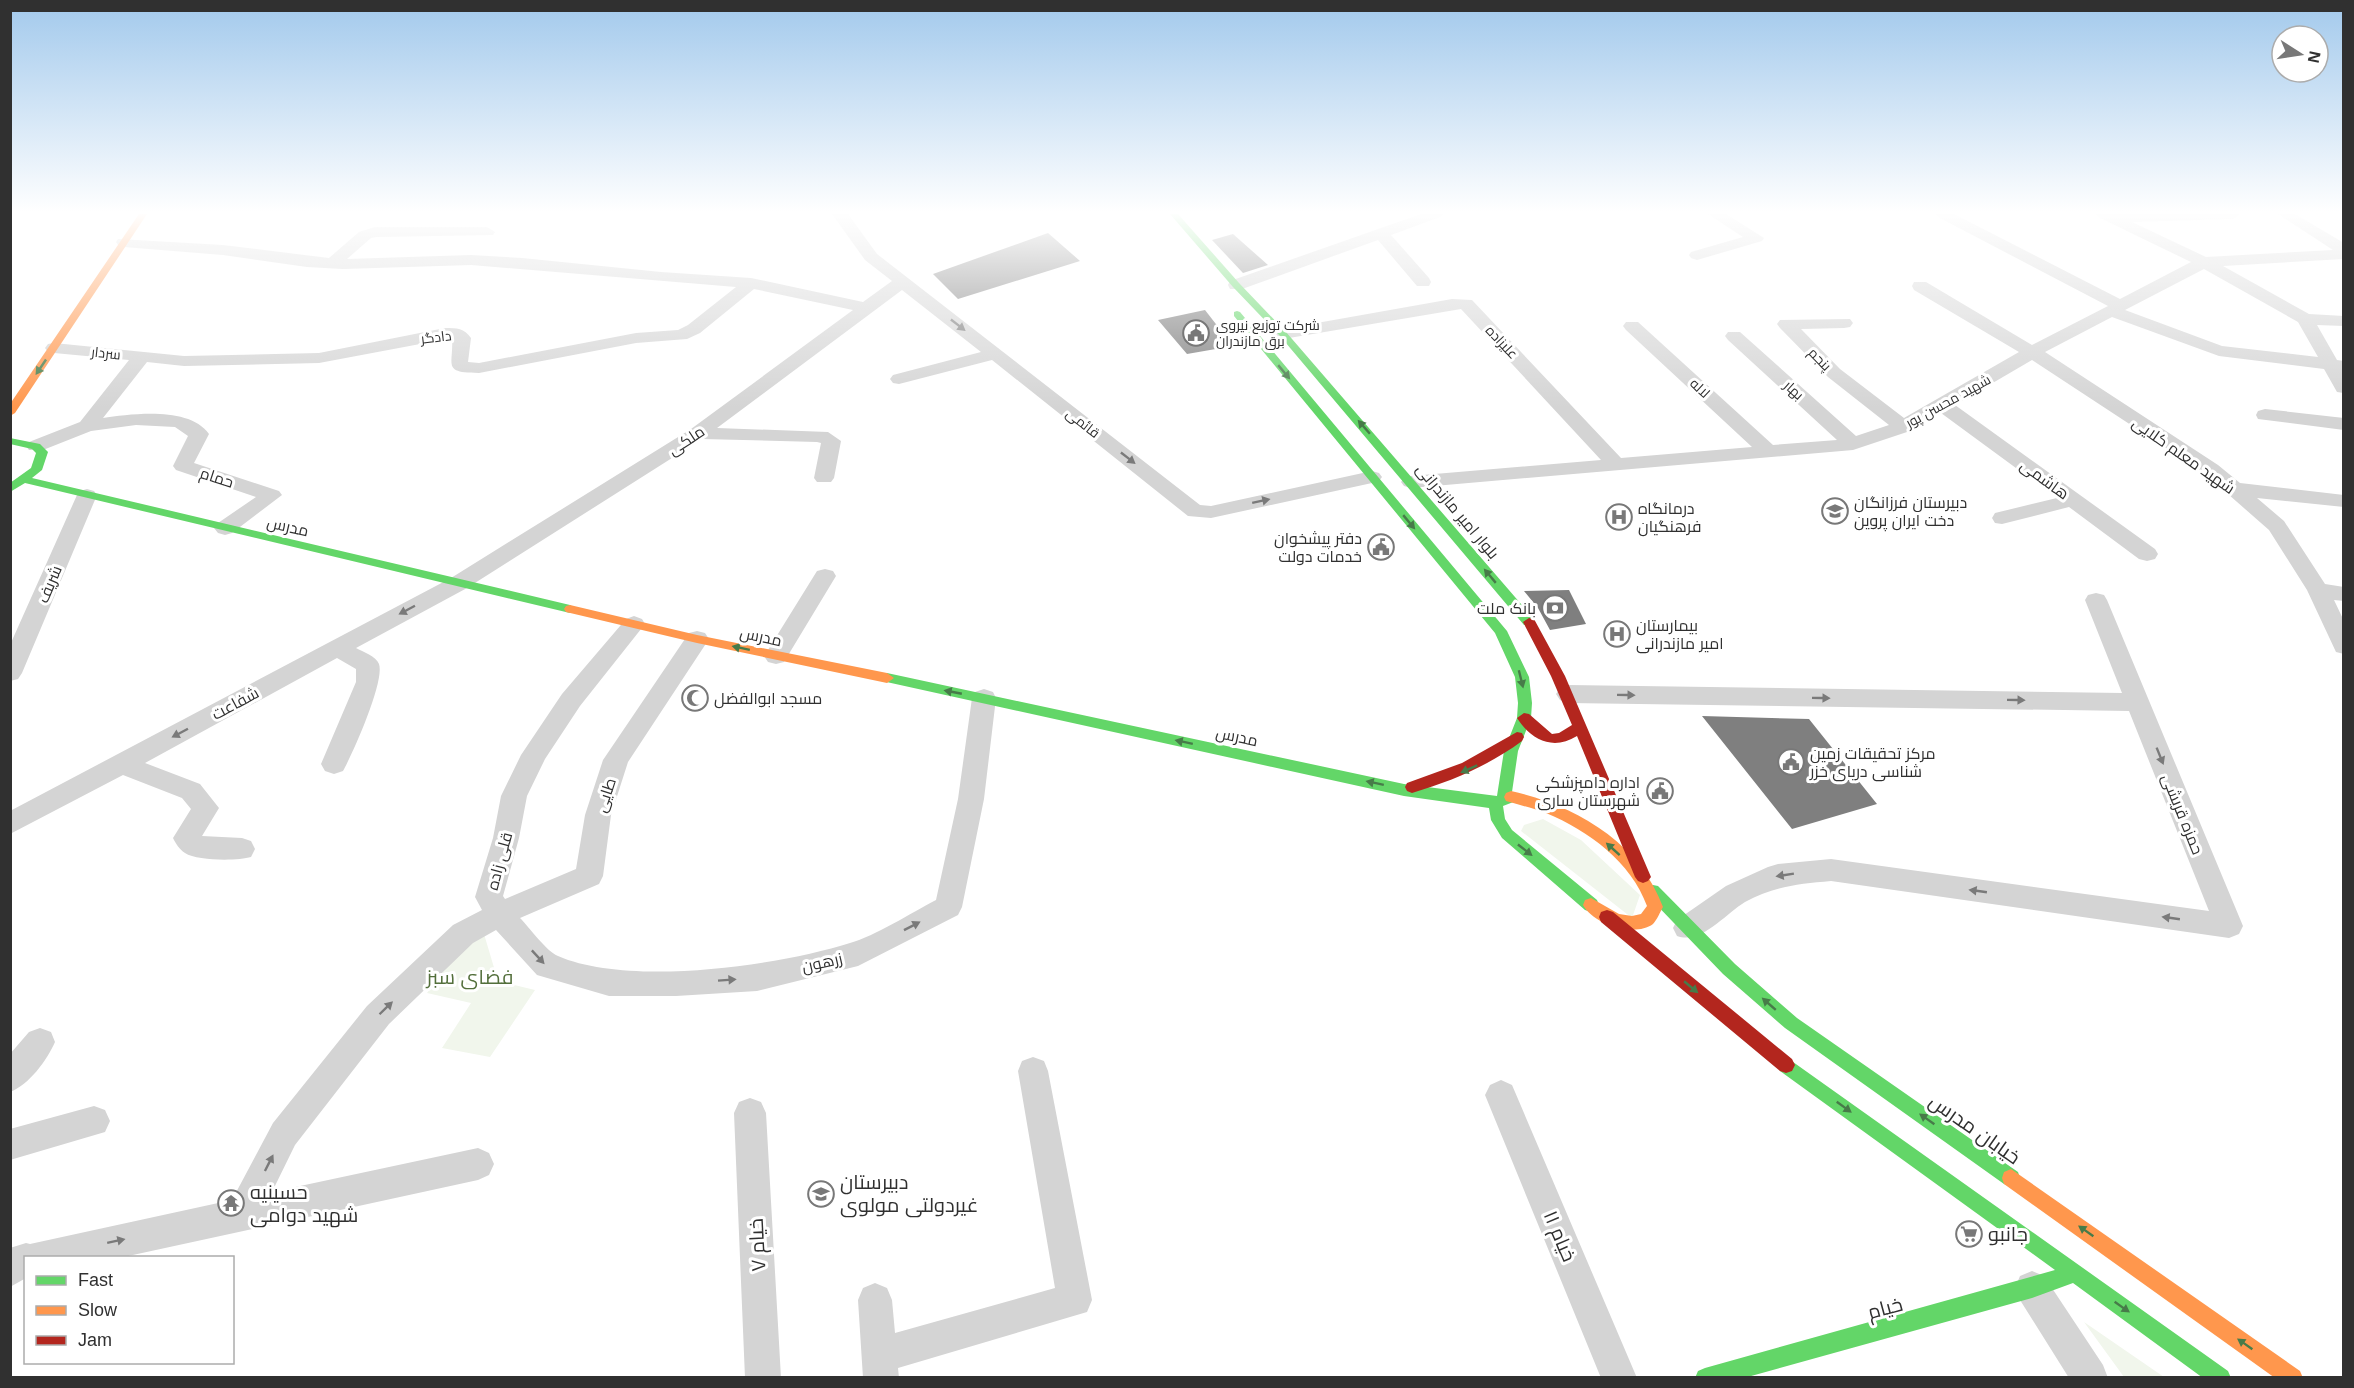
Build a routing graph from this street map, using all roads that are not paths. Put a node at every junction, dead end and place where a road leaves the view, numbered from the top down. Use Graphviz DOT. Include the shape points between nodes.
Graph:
graph roads {
  1 [pos="100,279"];
  2 [pos="688,279"];
  3 [pos="900,279"];
  4 [pos="1231,279"];
  5 [pos="1253,279"];
  6 [pos="1420,279"];
  7 [pos="2065,279"];
  8 [pos="2172,279"];
  9 [pos="2234,279"];
  10 [pos="903,281"];
  11 [pos="1423,282"];
  12 [pos="751,283"];
  13 [pos="1236,285"];
  14 [pos="1920,286"];
  15 [pos="1228,305"];
  16 [pos="866,308"];
  17 [pos="2116,308"];
  18 [pos="2305,319"];
  19 [pos="2343,321"];
  20 [pos="1844,323"];
  21 [pos="1632,326"];
  22 [pos="1283,334"];
  23 [pos="1734,336"];
  24 [pos="54,348"];
  25 [pos="2032,352"];
  26 [pos="995,354"];
  27 [pos="142,357"];
  28 [pos="2336,365"];
  29 [pos="899,379"];
  30 [pos="2343,388"];
  31 [pos="1943,405"];
  32 [pos="10,413"];
  33 [pos="2265,415"];
  34 [pos="2343,424"];
  35 [pos="87,426"];
  36 [pos="1903,427"];
  37 [pos="698,433"];
  38 [pos="10,441"];
  39 [pos="1853,444"];
  40 [pos="36,446"];
  41 [pos="1768,451"];
  42 [pos="1616,464"];
  43 [pos="1372,477"];
  44 [pos="824,478"];
  45 [pos="25,480"];
  46 [pos="1411,482"];
  47 [pos="10,489"];
  48 [pos="2234,489"];
  49 [pos="87,495"];
  50 [pos="2073,500"];
  51 [pos="2343,501"];
  52 [pos="2002,518"];
  53 [pos="225,528"];
  54 [pos="2147,554"];
  55 [pos="825,576"];
  56 [pos="459,583"];
  57 [pos="2318,590"];
  58 [pos="2343,594"];
  59 [pos="2096,600"];
  60 [pos="634,624"];
  61 [pos="697,639"];
  62 [pos="2343,646"];
  63 [pos="337,648"];
  64 [pos="776,656"];
  65 [pos="10,673"];
  66 [pos="1568,694"];
  67 [pos="984,698"];
  68 [pos="2138,702"];
  69 [pos="1524,718"];
  70 [pos="1579,728"];
  71 [pos="1517,737"];
  72 [pos="122,764"];
  73 [pos="334,764"];
  74 [pos="1404,790"];
  75 [pos="1499,801"];
  76 [pos="10,824"];
  77 [pos="242,849"];
  78 [pos="1643,877"];
  79 [pos="1653,891"];
  80 [pos="499,914"];
  81 [pos="1607,917"];
  82 [pos="1687,928"];
  83 [pos="40,1042"];
  84 [pos="1033,1071"];
  85 [pos="10,1078"];
  86 [pos="1501,1095"];
  87 [pos="750,1113"];
  88 [pos="94,1121"];
  89 [pos="10,1145"];
  90 [pos="478,1164"];
  91 [pos="242,1215"];
  92 [pos="43,1256"];
  93 [pos="24,1260"];
  94 [pos="10,1270"];
  95 [pos="2074,1273"];
  96 [pos="2032,1287"];
  97 [pos="876,1300"];
  98 [pos="880,1367"];
  99 [pos="1728,1375"];
  100 [pos="763,1377"];
  101 [pos="1619,1377"];
  102 [pos="2090,1377"];
  103 [pos="2221,1377"];
  104 [pos="2293,1377"];
  1 -- 24 [label="main road"];
  2 -- 12 [label="street"];
  3 -- 10 [label="street, قائمی"];
  4 -- 13 [label="main road, بلوار امیر مازندرانی"];
  5 -- 13 [label="street"];
  6 -- 11 [label="street"];
  7 -- 17 [label="street"];
  8 -- 17 [label="street, شهید محسن پور"];
  9 -- 18 [label="street"];
  10 -- 16 [label="street, ملکی"];
  10 -- 26 [label="street, قائمی, one-way"];
  12 -- 16 [label="street"];
  12 -- 27 [label="street, دادگر" via="681,335 636,338 479,368 459,365 462,338 457,333 319,358 184,361"];
  13 -- 22 [label="main road, بلوار امیر مازندرانی"];
  14 -- 25 [label="street, شهید معلم کلایی"];
  15 -- 43 [label="main road, one-way"];
  16 -- 37 [label="street, ملکی"];
  17 -- 25 [label="street, شهید محسن پور"];
  17 -- 28 [label="street" via="2219,351"];
  18 -- 19 [label="street"];
  18 -- 28 [label="street"];
  20 -- 36 [label="street, پنجم" via="1786,324 1834,373"];
  21 -- 41 [label="street, لاله"];
  22 -- 42 [label="street, علیزاده" via="1466,304"];
  46 -- 22 [label="main road, بلوار امیر مازندرانی, one-way"];
  23 -- 39 [label="street, بهار"];
  24 -- 27 [label="street, سردار"];
  24 -- 32 [label="main road, one-way"];
  25 -- 31 [label="street, شهید محسن پور"];
  25 -- 48 [label="street, شهید معلم کلایی"];
  26 -- 29 [label="street"];
  26 -- 43 [label="street, قائمی, one-way" via="1195,511 1210,512"];
  27 -- 35 [label="street, سردار"];
  28 -- 30 [label="street"];
  31 -- 36 [label="street, شهید محسن پور"];
  31 -- 50 [label="street, هاشمی"];
  33 -- 34 [label="street"];
  35 -- 40 [label="street"];
  35 -- 53 [label="street, حمام" via="136,419 179,423 199,434 183,466 272,495"];
  36 -- 39 [label="street, شهید محسن پور"];
  37 -- 44 [label="street" via="821,436 831,441"];
  37 -- 56 [label="street, ملکی"];
  38 -- 40 [label="main road"];
  39 -- 41 [label="street, شهید محسن پور"];
  40 -- 45 [label="main road" via="42,452 42,460"];
  41 -- 42 [label="street, شهید محسن پور"];
  42 -- 46 [label="street, شهید محسن پور"];
  43 -- 69 [label="main road, one-way" via="1501,631 1522,677"];
  45 -- 47 [label="main road"];
  45 -- 49 [label="main road, مدرس"];
  66 -- 46 [label="main road, بلوار امیر مازندرانی, one-way" via="1525,616"];
  48 -- 51 [label="street"];
  48 -- 57 [label="street, شهید معلم کلایی" via="2277,526"];
  49 -- 53 [label="main road, مدرس"];
  49 -- 65 [label="street, شریف"];
  50 -- 52 [label="street"];
  50 -- 54 [label="street, هاشمی"];
  53 -- 56 [label="main road, مدرس"];
  55 -- 64 [label="street"];
  56 -- 60 [label="main road, مدرس"];
  56 -- 63 [label="street, شفاعت, one-way"];
  57 -- 58 [label="street"];
  57 -- 62 [label="street, شهید معلم کلایی"];
  59 -- 68 [label="street, حمزه قریشی"];
  60 -- 61 [label="main road, مدرس"];
  60 -- 80 [label="street, قلی زاده" via="571,700 534,755 514,796 489,897"];
  64 -- 61 [label="main road, مدرس, one-way"];
  61 -- 80 [label="street, طایی" via="616,760 598,815 589,876"];
  63 -- 72 [label="street, شفاعت, one-way"];
  63 -- 73 [label="street" via="368,665 368,682"];
  67 -- 64 [label="main road, مدرس, one-way"];
  66 -- 68 [label="street, one-way"];
  66 -- 70 [label="main road, بلوار امیر مازندرانی"];
  74 -- 67 [label="main road, مدرس, one-way"];
  80 -- 67 [label="street, زرهون, one-way" via="547,966 609,982 757,978 858,954 948,907 971,798"];
  68 -- 82 [label="street, حمزه قریشی, one-way" via="2229,926 1831,870 1778,875 1736,894"];
  69 -- 70 [label="main road" via="1550,740 1569,738"];
  69 -- 71 [label="main road"];
  70 -- 78 [label="main road, بلوار امیر مازندرانی"];
  71 -- 74 [label="main road, one-way" via="1470,769"];
  71 -- 75 [label="main road"];
  72 -- 76 [label="street, شفاعت"];
  72 -- 77 [label="street" via="191,791 206,808 186,838 195,846"];
  74 -- 75 [label="main road, مدرس"];
  78 -- 75 [label="main road, مدرس, one-way" via="1593,832 1558,810 1512,796"];
  75 -- 81 [label="main road, one-way" via="1498,823 1520,847"];
  78 -- 79 [label="main road, خیابان مدرس"];
  79 -- 81 [label="main road" via="1655,906 1648,919 1629,923"];
  79 -- 82 [label="main road, خیابان مدرس"];
  91 -- 80 [label="street, قلی زاده, one-way" via="284,1134 378,1016 463,934"];
  81 -- 95 [label="main road, one-way" via="1773,1055"];
  104 -- 82 [label="main road, خیابان مدرس, one-way" via="1791,1023"];
  83 -- 85 [label="street"];
  84 -- 98 [label="street" via="1075,1300"];
  86 -- 101 [label="street, خیام ۱۱"];
  87 -- 100 [label="street, خیام ۷"];
  88 -- 89 [label="street"];
  90 -- 91 [label="street"];
  92 -- 91 [label="street, one-way"];
  93 -- 94 [label="street"];
  95 -- 96 [label="main road, خیام"];
  95 -- 103 [label="main road, one-way"];
  96 -- 99 [label="main road, خیام"];
  96 -- 102 [label="street"];
  97 -- 98 [label="street"];
}
